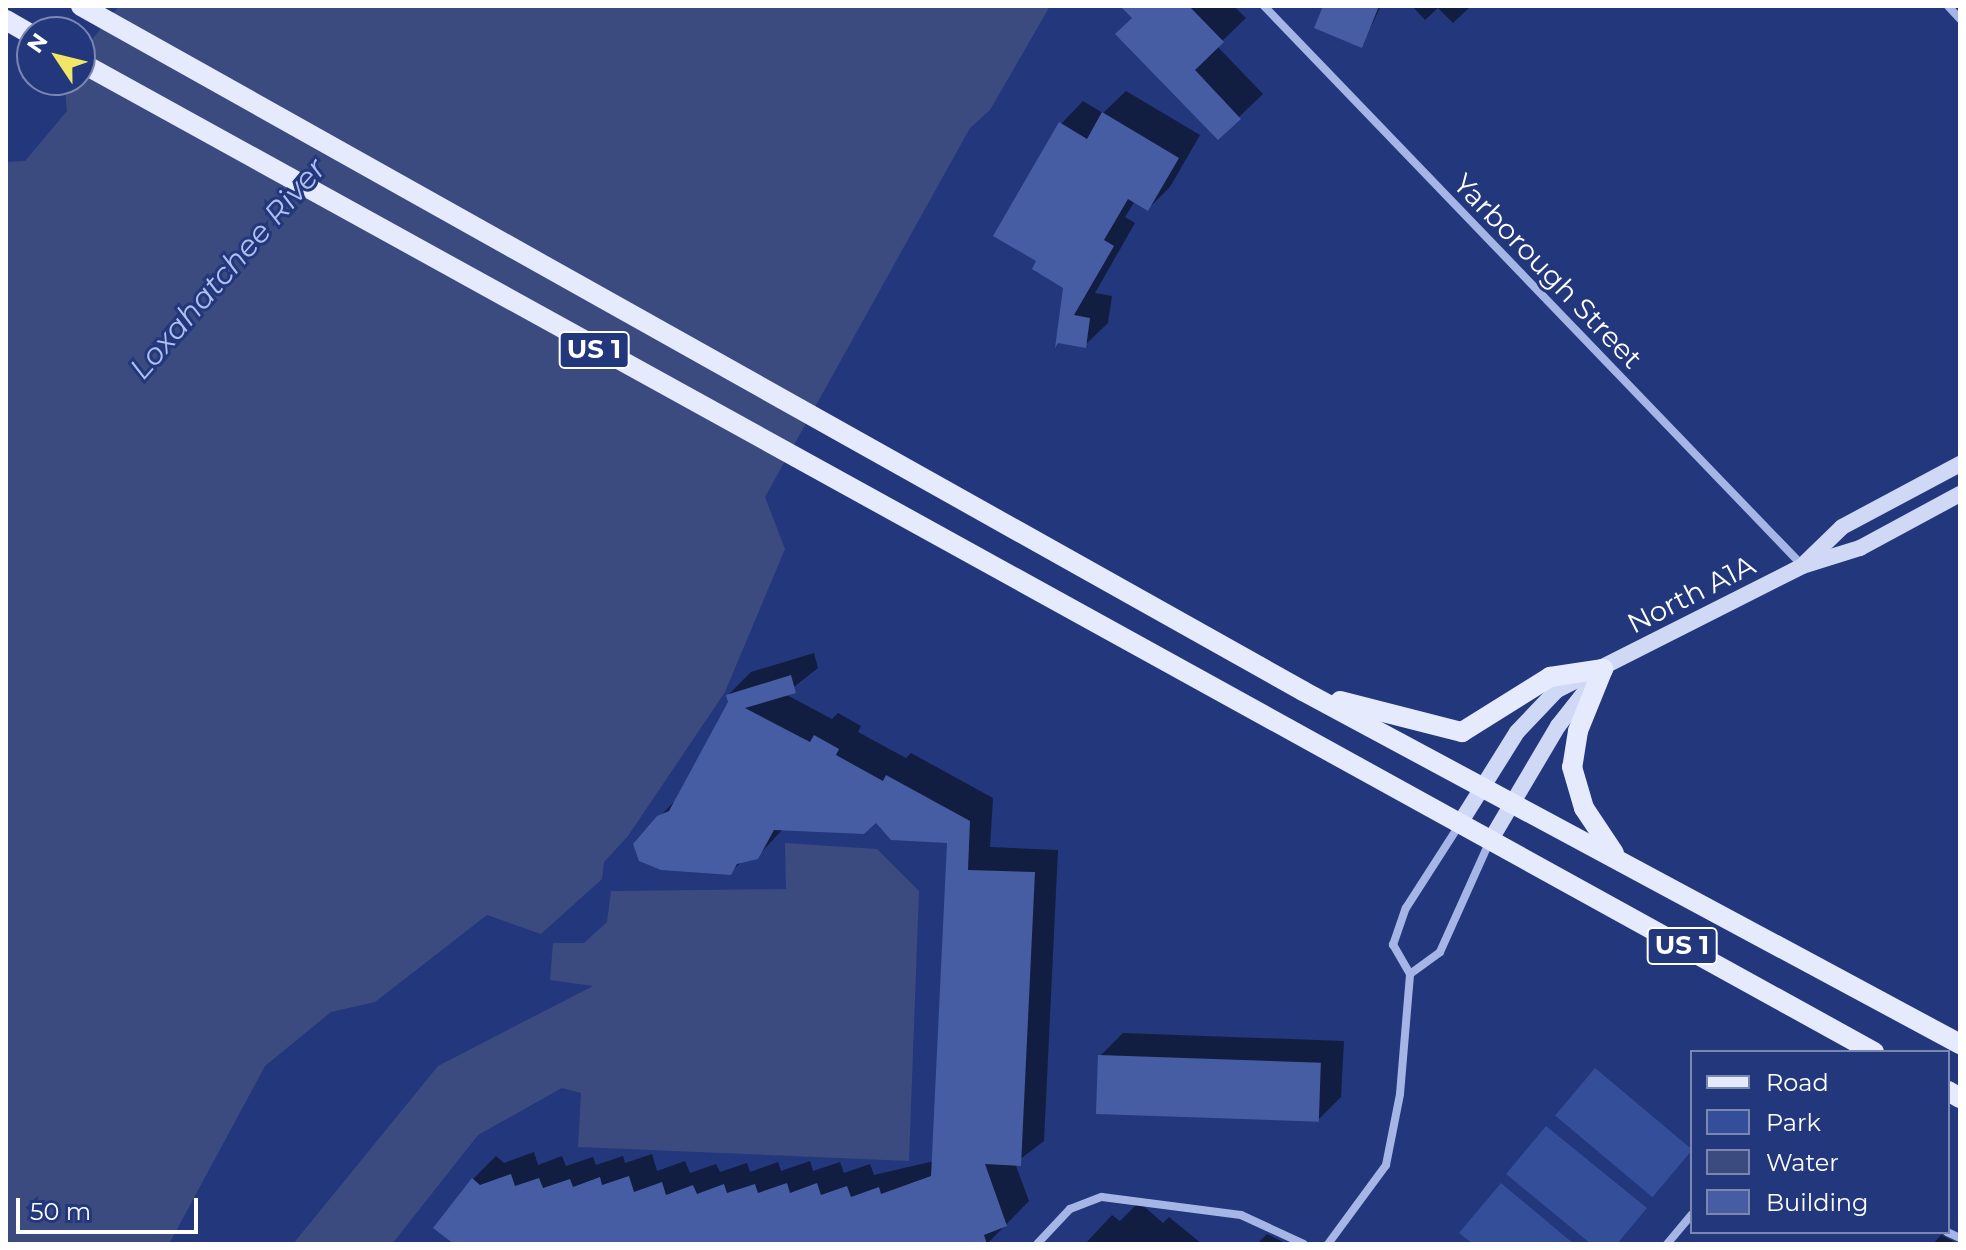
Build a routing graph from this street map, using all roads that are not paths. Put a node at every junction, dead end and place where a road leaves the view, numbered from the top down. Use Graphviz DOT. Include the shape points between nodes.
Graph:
graph roads {
  1 [pos="81,6"];
  2 [pos="1264,6"];
  3 [pos="1948,6"];
  4 [pos="1960,19"];
  5 [pos="96,71"];
  6 [pos="1960,464"];
  7 [pos="1960,494"];
  8 [pos="1802,566"];
  9 [pos="1603,669"];
  10 [pos="1303,691"];
  11 [pos="1485,785"];
  12 [pos="1514,801"];
  13 [pos="1460,823"];
  14 [pos="1490,841"];
  15 [pos="1616,857"];
  16 [pos="1410,974"];
  17 [pos="1960,1044"];
  18 [pos="1870,1050"];
  19 [pos="1690,1216"];
  20 [pos="1037,1244"];
  21 [pos="1304,1244"];
  22 [pos="1328,1244"];
  23 [pos="1667,1244"];
  1 -- 10 [label="main road, US 1"];
  2 -- 8 [label="street, Yarborough Street"];
  3 -- 4 [label="street"];
  5 -- 13 [label="main road, US 1"];
  6 -- 8 [label="street, North A1A" via="1842,527"];
  7 -- 8 [label="street, North A1A" via="1860,548"];
  8 -- 9 [label="street, North A1A"];
  9 -- 10 [label="main road" via="1550,677 1462,732"];
  9 -- 11 [label="street, North A1A" via="1536,707"];
  9 -- 12 [label="street, North A1A" via="1558,726"];
  9 -- 15 [label="main road" via="1578,731 1572,767 1584,808"];
  10 -- 11 [label="main road, US 1"];
  11 -- 12 [label="main road, US 1"];
  11 -- 13 [label="street, North A1A"];
  12 -- 14 [label="street, North A1A"];
  12 -- 15 [label="main road, US 1"];
  13 -- 14 [label="main road, US 1"];
  13 -- 16 [label="street" via="1406,908 1393,945"];
  14 -- 16 [label="street" via="1440,952"];
  14 -- 18 [label="main road, US 1"];
  15 -- 17 [label="main road, US 1"];
  16 -- 22 [label="street" via="1400,1094 1386,1165"];
  19 -- 23 [label="street"];
  20 -- 21 [label="street" via="1070,1209 1102,1197 1241,1215"];
}
